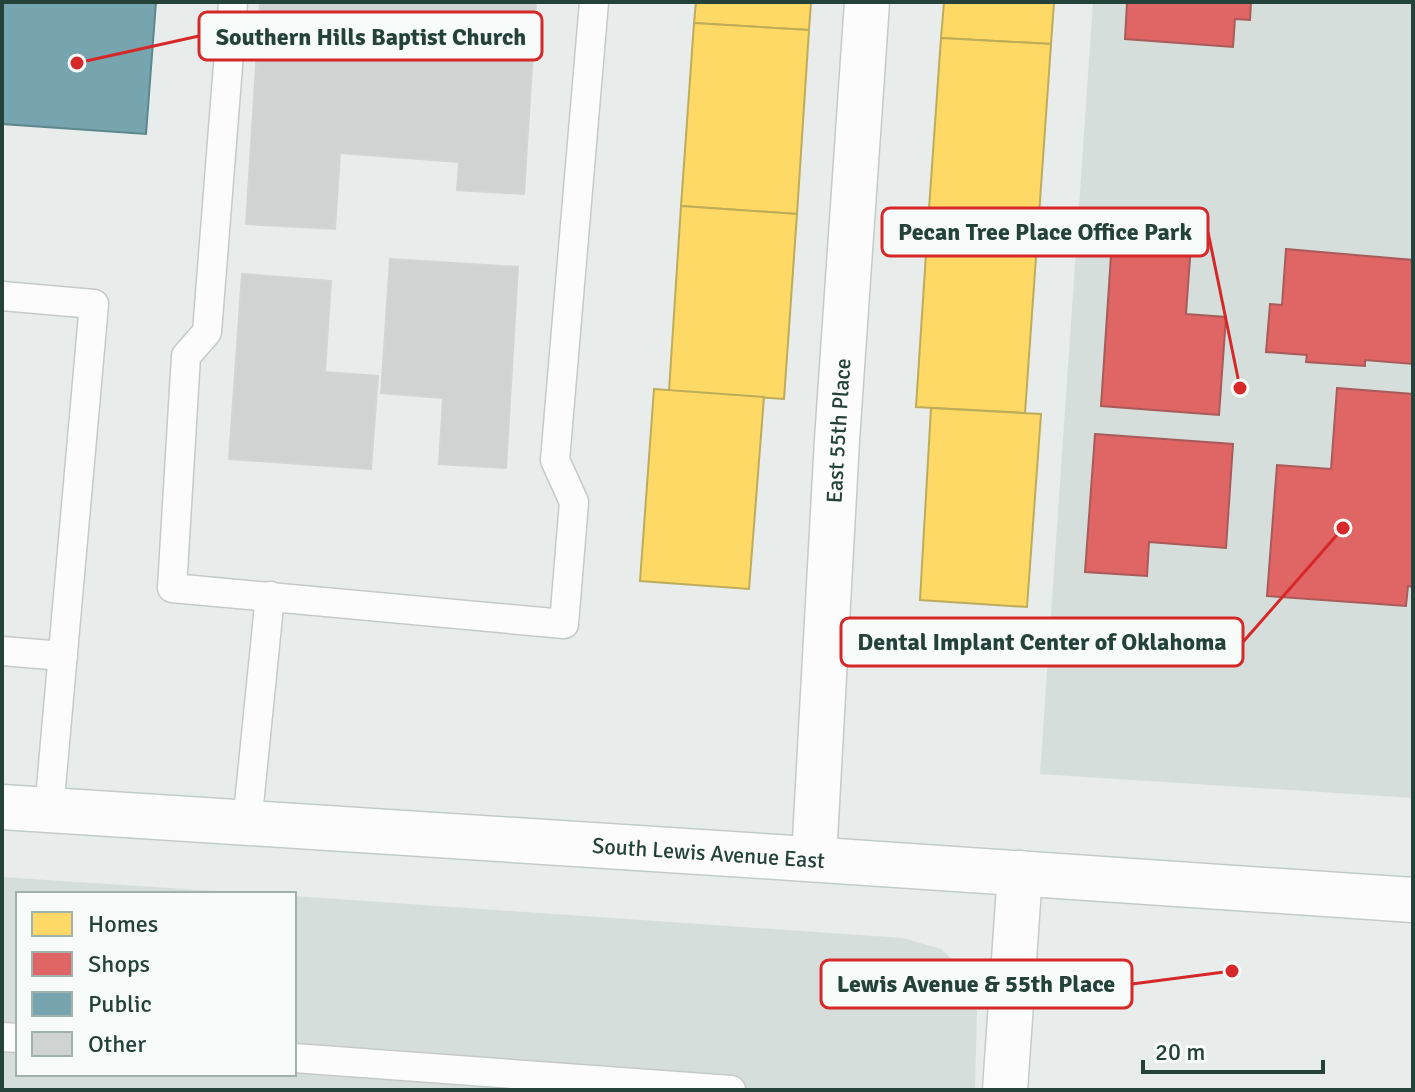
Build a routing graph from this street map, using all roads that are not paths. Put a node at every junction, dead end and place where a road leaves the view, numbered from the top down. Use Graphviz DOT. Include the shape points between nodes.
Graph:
graph roads {
  1 [pos="233,2"];
  2 [pos="594,2"];
  3 [pos="867,2"];
  4 [pos="2,296"];
  5 [pos="270,596"];
  6 [pos="2,651"];
  7 [pos="63,656"];
  8 [pos="2,807"];
  9 [pos="49,810"];
  10 [pos="247,824"];
  11 [pos="814,858"];
  12 [pos="1020,873"];
  13 [pos="1413,900"];
  14 [pos="296,1058"];
  15 [pos="731,1090"];
  16 [pos="1005,1090"];
  1 -- 5 [label="lane" via="207,332 186,356 172,588"];
  2 -- 5 [label="lane" via="555,460 574,502 564,624"];
  3 -- 11 [label="main road, East 55th Place"];
  4 -- 7 [label="lane" via="94,304"];
  5 -- 10 [label="lane"];
  6 -- 7 [label="lane"];
  7 -- 9 [label="lane"];
  8 -- 9 [label="main road, South Lewis Avenue East"];
  9 -- 10 [label="main road, South Lewis Avenue East"];
  10 -- 11 [label="main road, South Lewis Avenue East"];
  11 -- 12 [label="main road, South Lewis Avenue East"];
  12 -- 13 [label="main road, South Lewis Avenue East"];
  12 -- 16 [label="main road"];
  14 -- 15 [label="lane"];
}
